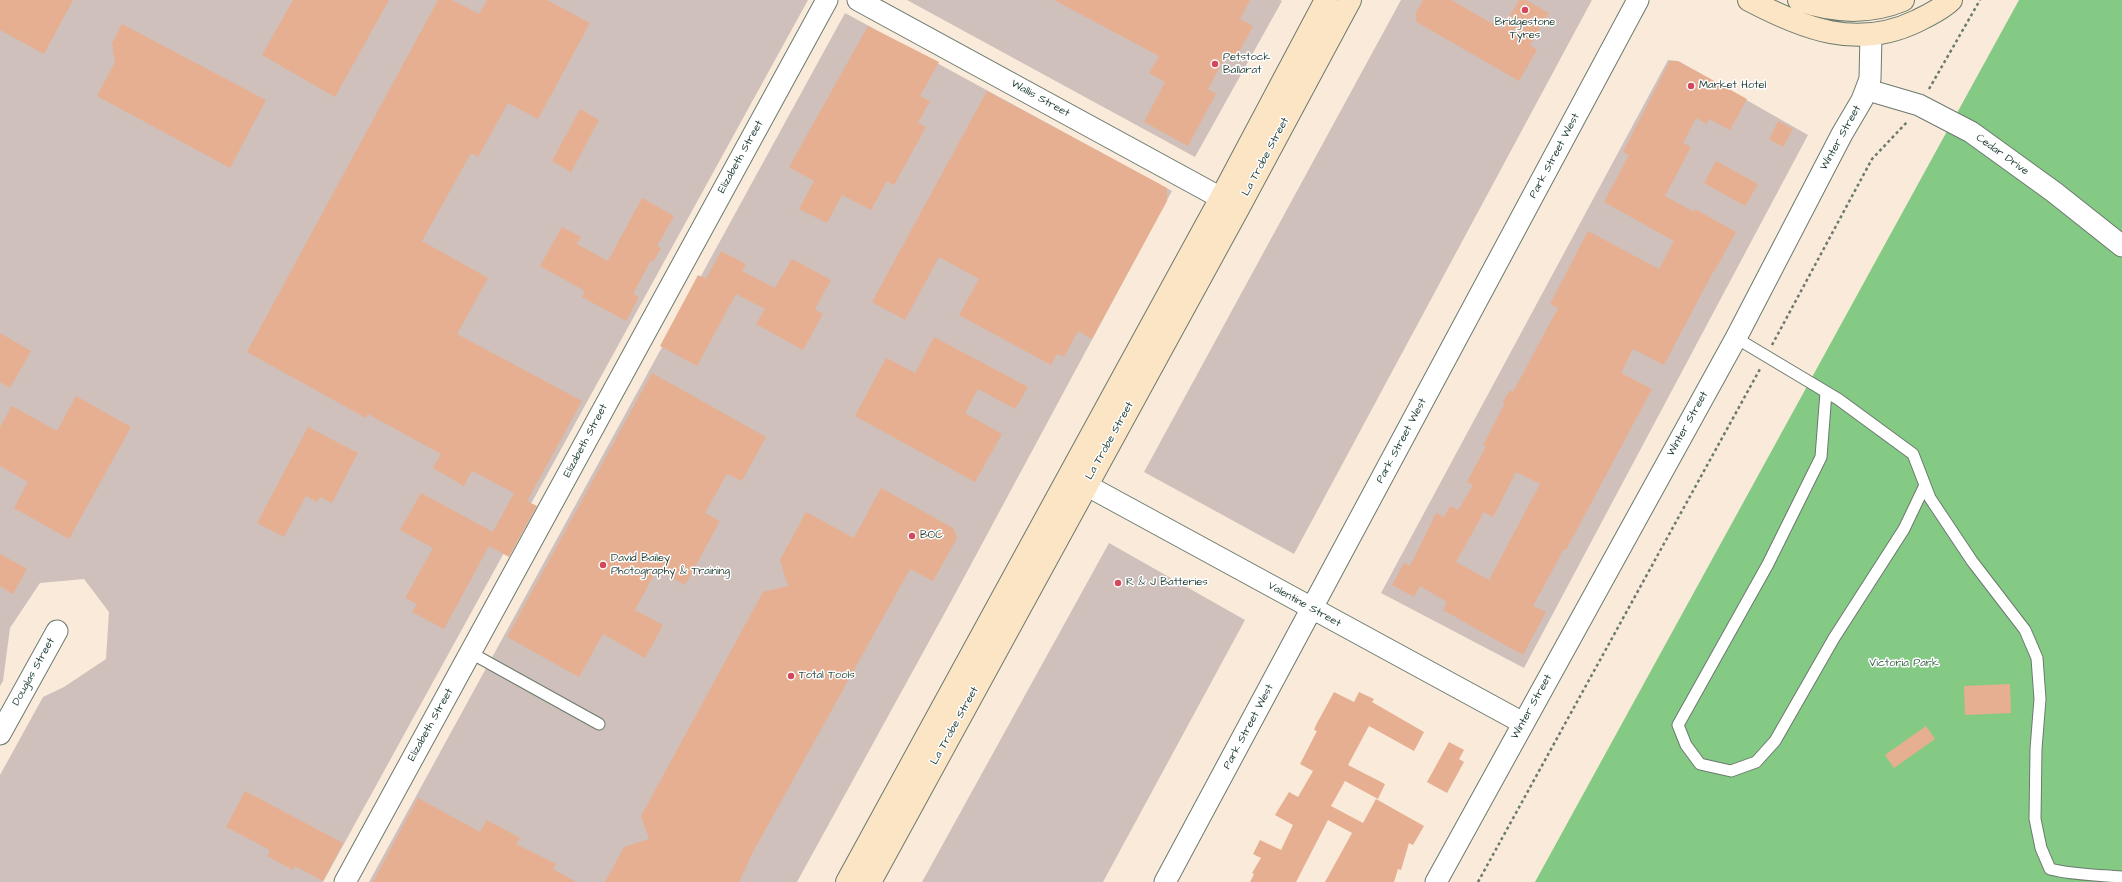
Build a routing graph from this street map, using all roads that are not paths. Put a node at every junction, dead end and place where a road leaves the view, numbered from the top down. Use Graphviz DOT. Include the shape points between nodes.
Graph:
graph roads {
  1 [pos="828,0"];
  2 [pos="858,0"];
  3 [pos="1638,0"];
  4 [pos="1749,0"];
  5 [pos="1799,0"];
  6 [pos="1903,0"];
  7 [pos="1951,0"];
  8 [pos="1331,4"];
  9 [pos="1866,9"];
  10 [pos="1871,35"];
  11 [pos="1868,90"];
  12 [pos="1230,202"];
  13 [pos="2122,246"];
  14 [pos="1736,338"];
  15 [pos="1826,392"];
  16 [pos="1077,480"];
  17 [pos="1925,485"];
  18 [pos="1312,609"];
  19 [pos="57,631"];
  20 [pos="471,653"];
  21 [pos="1523,723"];
  22 [pos="599,724"];
  23 [pos="0,734"];
  24 [pos="2122,877"];
  25 [pos="345,882"];
  26 [pos="847,882"];
  27 [pos="870,882"];
  28 [pos="1165,882"];
  29 [pos="1436,882"];
  1 -- 20 [label="street, Elizabeth Street"];
  2 -- 12 [label="street, Wallis Street"];
  3 -- 18 [label="street, Park Street West"];
  4 -- 10 [label="main road" via="1786,20 1812,28 1835,33"];
  5 -- 9 [label="main road" via="1833,9"];
  6 -- 9 [label="main road"];
  7 -- 10 [label="main road" via="1932,14 1910,24"];
  8 -- 12 [label="main road, La Trobe Street"];
  9 -- 10 [label="main road"];
  10 -- 11 [label="street, Winter Street"];
  11 -- 13 [label="street, Cedar Drive" via="1919,105 1971,132 2060,196"];
  11 -- 14 [label="street, Winter Street" via="1842,134"];
  12 -- 16 [label="main road, La Trobe Street"];
  14 -- 15 [label="lane"];
  14 -- 21 [label="street, Winter Street"];
  15 -- 17 [label="lane" via="1913,454"];
  15 -- 17 [label="lane" via="1821,457 1768,564 1678,725 1686,745 1700,764 1731,771 1756,762 1775,742 1834,638 1904,529"];
  16 -- 18 [label="street, Valentine Street"];
  16 -- 26 [label="main road, La Trobe Street"];
  16 -- 27 [label="main road, La Trobe Street"];
  17 -- 24 [label="lane" via="1930,498 1972,561 2025,630 2037,658 2040,699 2035,819 2041,848 2050,869 2068,874 2081,872"];
  18 -- 21 [label="street, Valentine Street"];
  18 -- 28 [label="street, Park Street West"];
  19 -- 23 [label="street, Douglas Street"];
  20 -- 22 [label="lane"];
  20 -- 25 [label="street, Elizabeth Street"];
  21 -- 29 [label="street, Winter Street"];
}
